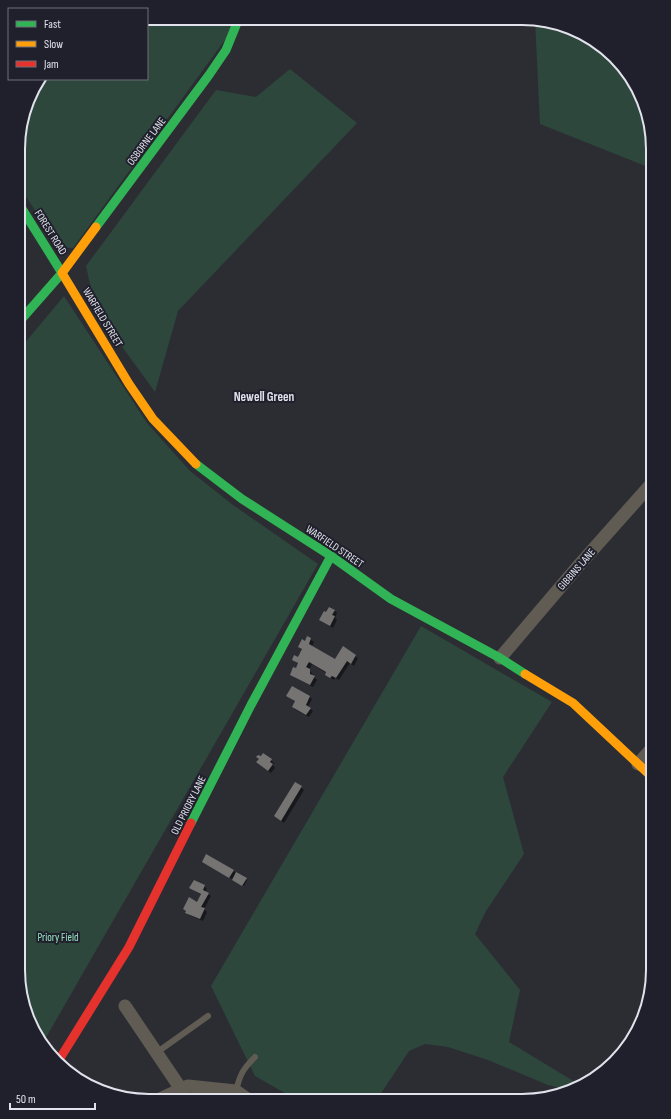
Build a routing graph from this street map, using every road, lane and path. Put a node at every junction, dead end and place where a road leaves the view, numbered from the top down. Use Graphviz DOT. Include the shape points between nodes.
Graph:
graph roads {
  1 [pos="236,25"];
  2 [pos="25,214"];
  3 [pos="62,273"];
  4 [pos="25,315"];
  5 [pos="646,490"];
  6 [pos="331,556"];
  7 [pos="500,658"];
  8 [pos="646,755"];
  9 [pos="638,764"];
  10 [pos="646,771"];
  11 [pos="125,1006"];
  12 [pos="208,1016"];
  13 [pos="156,1052"];
  14 [pos="61,1057"];
  15 [pos="255,1057"];
  16 [pos="181,1089"];
  17 [pos="236,1091"];
  18 [pos="171,1094"];
  19 [pos="240,1094"];
  1 -- 3 [label="main road, OSBORNE LANE" via="226,50 209,75"];
  2 -- 3 [label="main road, FOREST ROAD"];
  3 -- 4 [label="main road"];
  3 -- 6 [label="main road, WARFIELD STREET" via="129,384 158,424 199,468"];
  5 -- 7 [label="street, GIBBINS LANE"];
  6 -- 7 [label="main road, WARFIELD STREET" via="391,599"];
  6 -- 14 [label="main road, OLD PRIORY LANE" via="251,706 129,947"];
  7 -- 9 [label="main road, WARFIELD STREET" via="573,703"];
  8 -- 9 [label="street"];
  9 -- 10 [label="main road, WARFIELD STREET"];
  11 -- 13 [label="street"];
  12 -- 13 [label="lane"];
  13 -- 16 [label="street"];
  15 -- 17 [label="lane" via="238,1079"];
  16 -- 17 [label="street" via="188,1086"];
  16 -- 18 [label="street"];
  17 -- 19 [label="street"];
}
